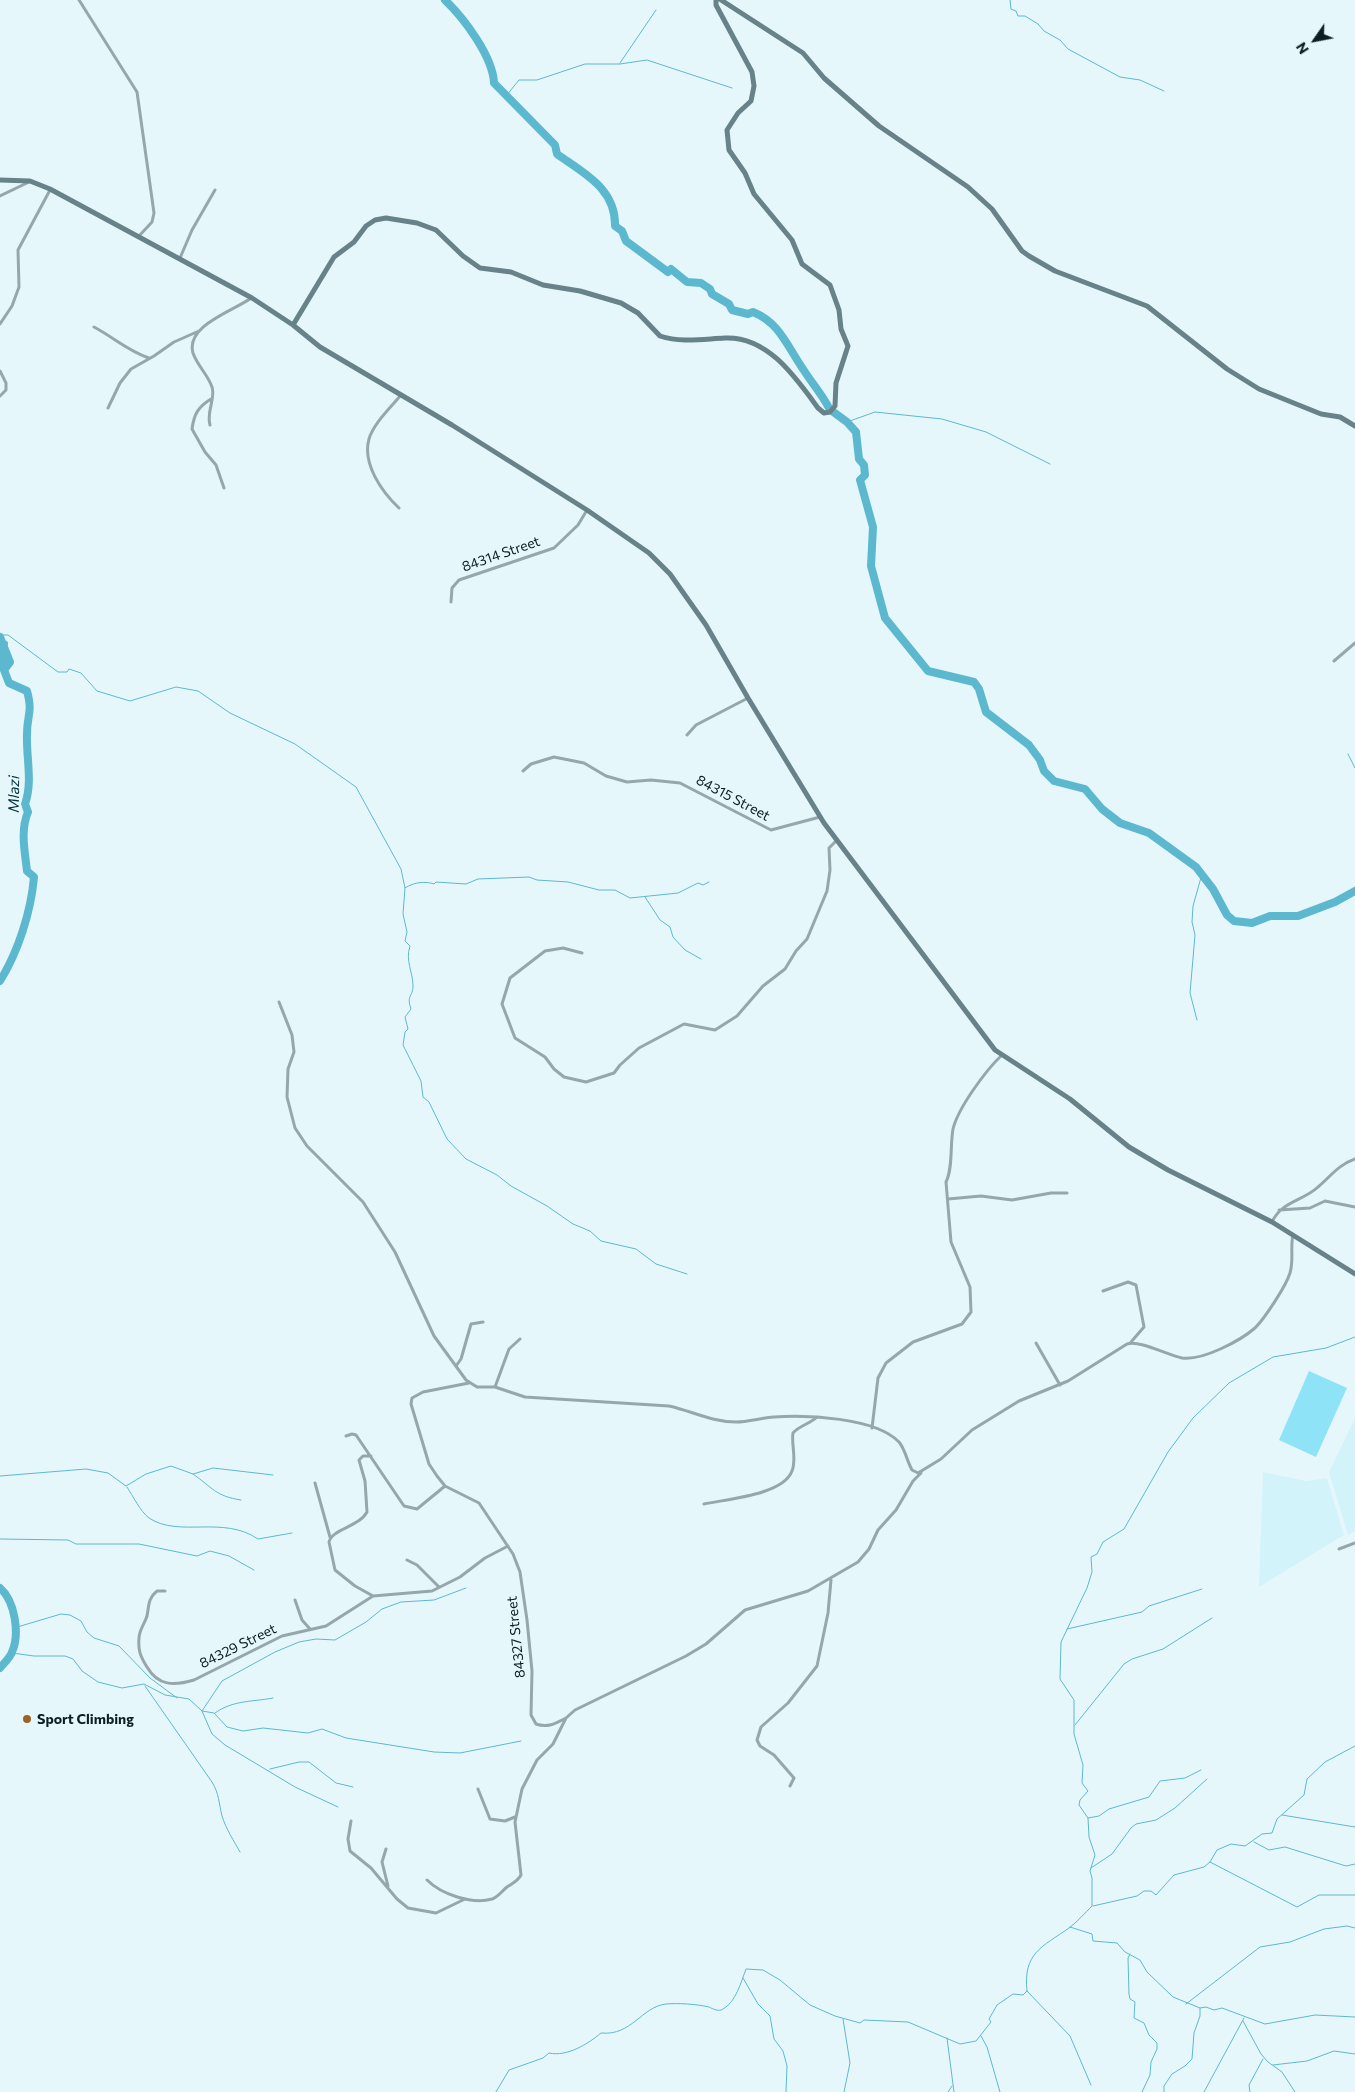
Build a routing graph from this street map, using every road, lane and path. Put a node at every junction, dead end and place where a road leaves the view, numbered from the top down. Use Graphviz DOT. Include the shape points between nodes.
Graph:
graph roads {
  1 [pos="79,0"];
  2 [pos="716,0"];
  3 [pos="721,0"];
  4 [pos="0,180"];
  5 [pos="30,181"];
  6 [pos="50,189"];
  7 [pos="216,190"];
  8 [pos="0,196"];
  9 [pos="139,236"];
  10 [pos="180,258"];
  11 [pos="252,298"];
  12 [pos="0,324"];
  13 [pos="294,325"];
  14 [pos="94,327"];
  15 [pos="199,331"];
  16 [pos="149,358"];
  17 [pos="0,371"];
  18 [pos="401,395"];
  19 [pos="0,396"];
  20 [pos="212,398"];
  21 [pos="108,408"];
  22 [pos="210,424"];
  23 [pos="1355,426"];
  24 [pos="224,488"];
  25 [pos="399,508"];
  26 [pos="587,510"];
  27 [pos="451,602"];
  28 [pos="1355,643"];
  29 [pos="1334,661"];
  30 [pos="748,698"];
  31 [pos="687,734"];
  32 [pos="523,771"];
  33 [pos="820,817"];
  34 [pos="837,840"];
  35 [pos="582,953"];
  36 [pos="279,1002"];
  37 [pos="1002,1055"];
  38 [pos="1355,1159"];
  39 [pos="1067,1193"];
  40 [pos="948,1199"];
  41 [pos="1355,1207"];
  42 [pos="1278,1210"];
  43 [pos="1272,1222"];
  44 [pos="1293,1235"];
  45 [pos="1355,1274"];
  46 [pos="1103,1291"];
  47 [pos="483,1322"];
  48 [pos="520,1339"];
  49 [pos="1036,1343"];
  50 [pos="1130,1343"];
  51 [pos="456,1366"];
  52 [pos="469,1383"];
  53 [pos="1060,1385"];
  54 [pos="496,1387"];
  55 [pos="817,1417"];
  56 [pos="872,1428"];
  57 [pos="346,1436"];
  58 [pos="371,1456"];
  59 [pos="924,1471"];
  60 [pos="315,1483"];
  61 [pos="445,1486"];
  62 [pos="704,1504"];
  63 [pos="330,1538"];
  64 [pos="1355,1543"];
  65 [pos="508,1546"];
  66 [pos="1339,1549"];
  67 [pos="407,1560"];
  68 [pos="831,1579"];
  69 [pos="439,1587"];
  70 [pos="165,1591"];
  71 [pos="373,1596"];
  72 [pos="295,1600"];
  73 [pos="311,1629"];
  74 [pos="566,1718"];
  75 [pos="790,1786"];
  76 [pos="478,1789"];
  77 [pos="516,1816"];
  78 [pos="351,1821"];
  79 [pos="386,1849"];
  80 [pos="427,1880"];
  81 [pos="389,1889"];
  82 [pos="465,1898"];
  1 -- 9 [label="street" via="132,82 140,103 154,214 152,222"];
  2 -- 13 [label="street" via="752,72 754,86 751,100 727,130 728,150 745,173 754,194 792,240 802,264 830,285 839,310 848,346 836,383 835,406 830,412 824,413 818,408 787,367 754,346 727,338 701,341 660,336 638,313 616,301 543,285 511,272 480,268 462,256 436,230 418,223 380,218 366,226 354,242 334,257"];
  3 -- 23 [label="street" via="803,54 824,78 879,126 968,187 992,209 1029,256 1055,271 1147,306 1259,389 1321,414 1340,417"];
  4 -- 5 [label="street"];
  5 -- 6 [label="street"];
  5 -- 8 [label="street"];
  6 -- 9 [label="street"];
  6 -- 12 [label="street" via="18,250 19,287"];
  7 -- 10 [label="street"];
  9 -- 10 [label="street"];
  10 -- 11 [label="street"];
  11 -- 13 [label="street"];
  11 -- 15 [label="street"];
  13 -- 18 [label="street" via="320,347"];
  14 -- 16 [label="street" via="116,338 129,350"];
  15 -- 16 [label="street"];
  15 -- 20 [label="street" via="193,352 212,385"];
  16 -- 21 [label="street" via="131,369"];
  17 -- 19 [label="street" via="6,383 6,390"];
  18 -- 25 [label="street" via="374,429 368,447 370,462 383,493"];
  18 -- 26 [label="street"];
  20 -- 22 [label="street" via="208,417"];
  20 -- 24 [label="street" via="201,405 194,416 192,429 216,465"];
  26 -- 27 [label="street, 84314 Street" via="578,525 554,548 459,580 452,588"];
  26 -- 30 [label="street" via="649,553 670,574 706,625"];
  28 -- 29 [label="street"];
  30 -- 31 [label="street" via="696,725"];
  30 -- 33 [label="street"];
  32 -- 33 [label="street, 84315 Street" via="531,764 554,757 584,763 606,776 627,782 680,783 771,830"];
  33 -- 34 [label="street"];
  34 -- 35 [label="street" via="829,848 830,878 809,936 785,969 763,986 737,1016 715,1030 684,1024 639,1048 614,1073 586,1082 564,1077 545,1057 519,1042 512,1033 502,1004 510,978 545,951 563,948"];
  34 -- 37 [label="street" via="988,1042"];
  36 -- 51 [label="street" via="292,1035 294,1052 288,1069 287,1097 295,1128 307,1146 368,1210 395,1252 434,1336"];
  37 -- 40 [label="street" via="986,1070 955,1122 950,1175 946,1182"];
  37 -- 43 [label="street" via="1070,1099 1129,1147"];
  38 -- 42 [label="street" via="1340,1165 1318,1188"];
  39 -- 40 [label="street" via="1012,1200 982,1196"];
  40 -- 56 [label="street" via="951,1242 970,1287 971,1312 962,1324 914,1342 886,1363 878,1378"];
  41 -- 42 [label="street" via="1325,1202 1310,1208"];
  42 -- 43 [label="street"];
  43 -- 44 [label="street"];
  44 -- 45 [label="street"];
  44 -- 50 [label="street" via="1288,1278 1263,1318 1250,1332 1191,1359"];
  46 -- 50 [label="street" via="1128,1282 1136,1285 1144,1327"];
  47 -- 51 [label="street" via="471,1324"];
  48 -- 54 [label="street" via="509,1349"];
  49 -- 53 [label="street"];
  50 -- 53 [label="street"];
  51 -- 52 [label="street"];
  52 -- 54 [label="street" via="477,1387"];
  52 -- 61 [label="street" via="423,1392 411,1401 429,1464"];
  53 -- 59 [label="street" via="1018,1401 972,1430"];
  54 -- 55 [label="street" via="525,1397 669,1406 715,1421"];
  55 -- 56 [label="street" via="840,1418"];
  55 -- 62 [label="street" via="793,1433 795,1457 792,1471 778,1486"];
  56 -- 59 [label="street" via="900,1443 914,1472"];
  57 -- 58 [label="street" via="356,1435"];
  58 -- 61 [label="street" via="408,1508 417,1509"];
  58 -- 63 [label="street" via="362,1456 359,1460 365,1481 367,1512 354,1525"];
  59 -- 68 [label="street" via="913,1481 896,1510 878,1530 867,1553"];
  60 -- 63 [label="street"];
  61 -- 65 [label="street" via="479,1503"];
  63 -- 71 [label="street" via="335,1570"];
  64 -- 66 [label="street"];
  65 -- 69 [label="street, 84329 Street"];
  65 -- 74 [label="street, 84327 Street" via="520,1572 527,1620 532,1671 531,1715 536,1724 543,1727"];
  67 -- 69 [label="street" via="417,1564"];
  68 -- 74 [label="street" via="795,1596 745,1610 706,1644"];
  68 -- 75 [label="street" via="817,1666 758,1734 760,1746 774,1755 794,1778"];
  69 -- 71 [label="street, 84329 Street" via="417,1594"];
  70 -- 73 [label="street, 84329 Street" via="152,1595 140,1632 139,1654 154,1676 164,1683 187,1682 276,1639"];
  71 -- 73 [label="street, 84329 Street" via="326,1626"];
  72 -- 73 [label="street" via="302,1620"];
  74 -- 77 [label="street" via="560,1732 527,1777"];
  76 -- 77 [label="street" via="490,1819 505,1821"];
  77 -- 82 [label="street" via="520,1878 494,1898"];
  78 -- 81 [label="street" via="350,1850"];
  79 -- 81 [label="street" via="382,1862"];
  80 -- 82 [label="street" via="436,1888"];
  81 -- 82 [label="street" via="408,1908 432,1913"];
}
